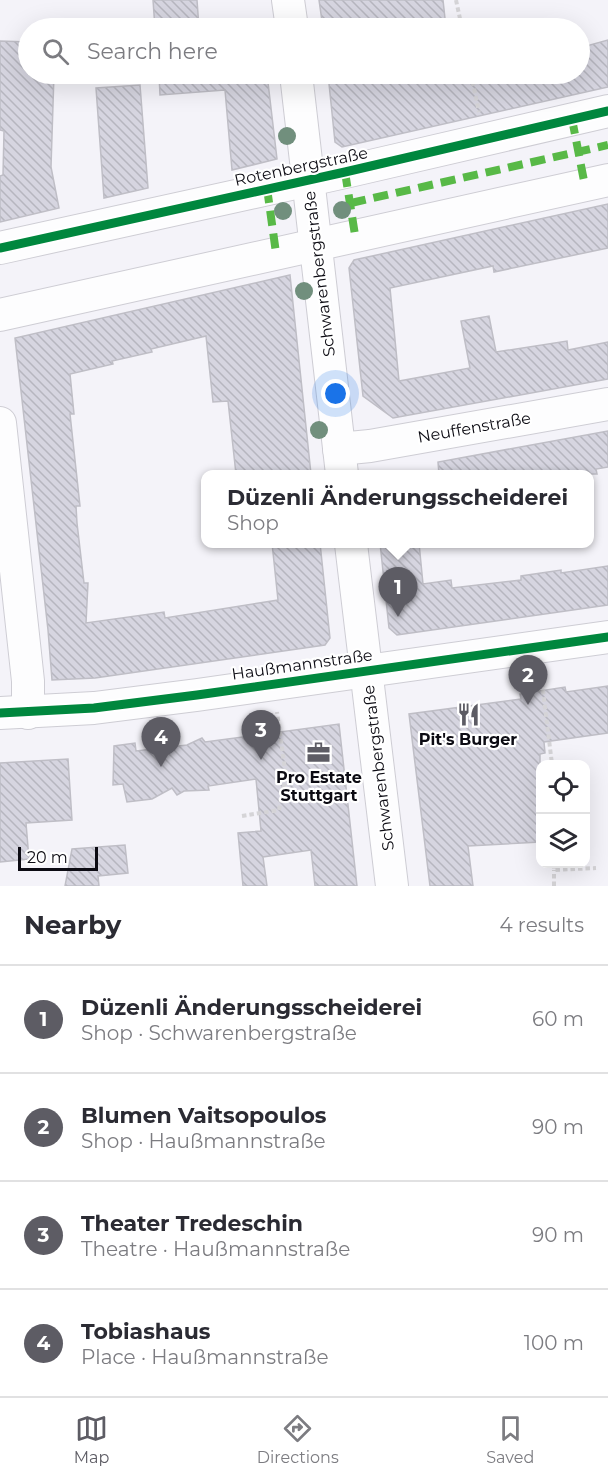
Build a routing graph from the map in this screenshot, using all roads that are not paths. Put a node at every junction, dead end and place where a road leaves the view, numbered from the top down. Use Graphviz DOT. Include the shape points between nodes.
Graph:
graph roads {
  1 [pos="288,0"];
  2 [pos="291,18"];
  3 [pos="297,84"];
  4 [pos="608,111"];
  5 [pos="308,180"];
  6 [pos="608,180"];
  7 [pos="315,244"];
  8 [pos="0,248"];
  9 [pos="0,315"];
  10 [pos="608,404"];
  11 [pos="0,423"];
  12 [pos="341,462"];
  13 [pos="352,548"];
  14 [pos="608,637"];
  15 [pos="366,670"];
  16 [pos="14,713"];
  17 [pos="392,886"];
  1 -- 2 [label="street"];
  3 -- 5 [label="street, Schwarenbergstraße"];
  4 -- 5 [label="street, Rotenbergstraße"];
  5 -- 7 [label="street, Schwarenbergstraße"];
  5 -- 8 [label="street, Rotenbergstraße"];
  6 -- 7 [label="street"];
  7 -- 9 [label="street"];
  7 -- 12 [label="street, Schwarenbergstraße"];
  10 -- 12 [label="street, Neuffenstraße" via="370,446"];
  11 -- 16 [label="street" via="28,681"];
  13 -- 15 [label="street, Schwarenbergstraße"];
  14 -- 15 [label="street, Haußmannstraße"];
  15 -- 16 [label="street, Haußmannstraße" via="117,705"];
  15 -- 17 [label="street, Schwarenbergstraße"];
}
